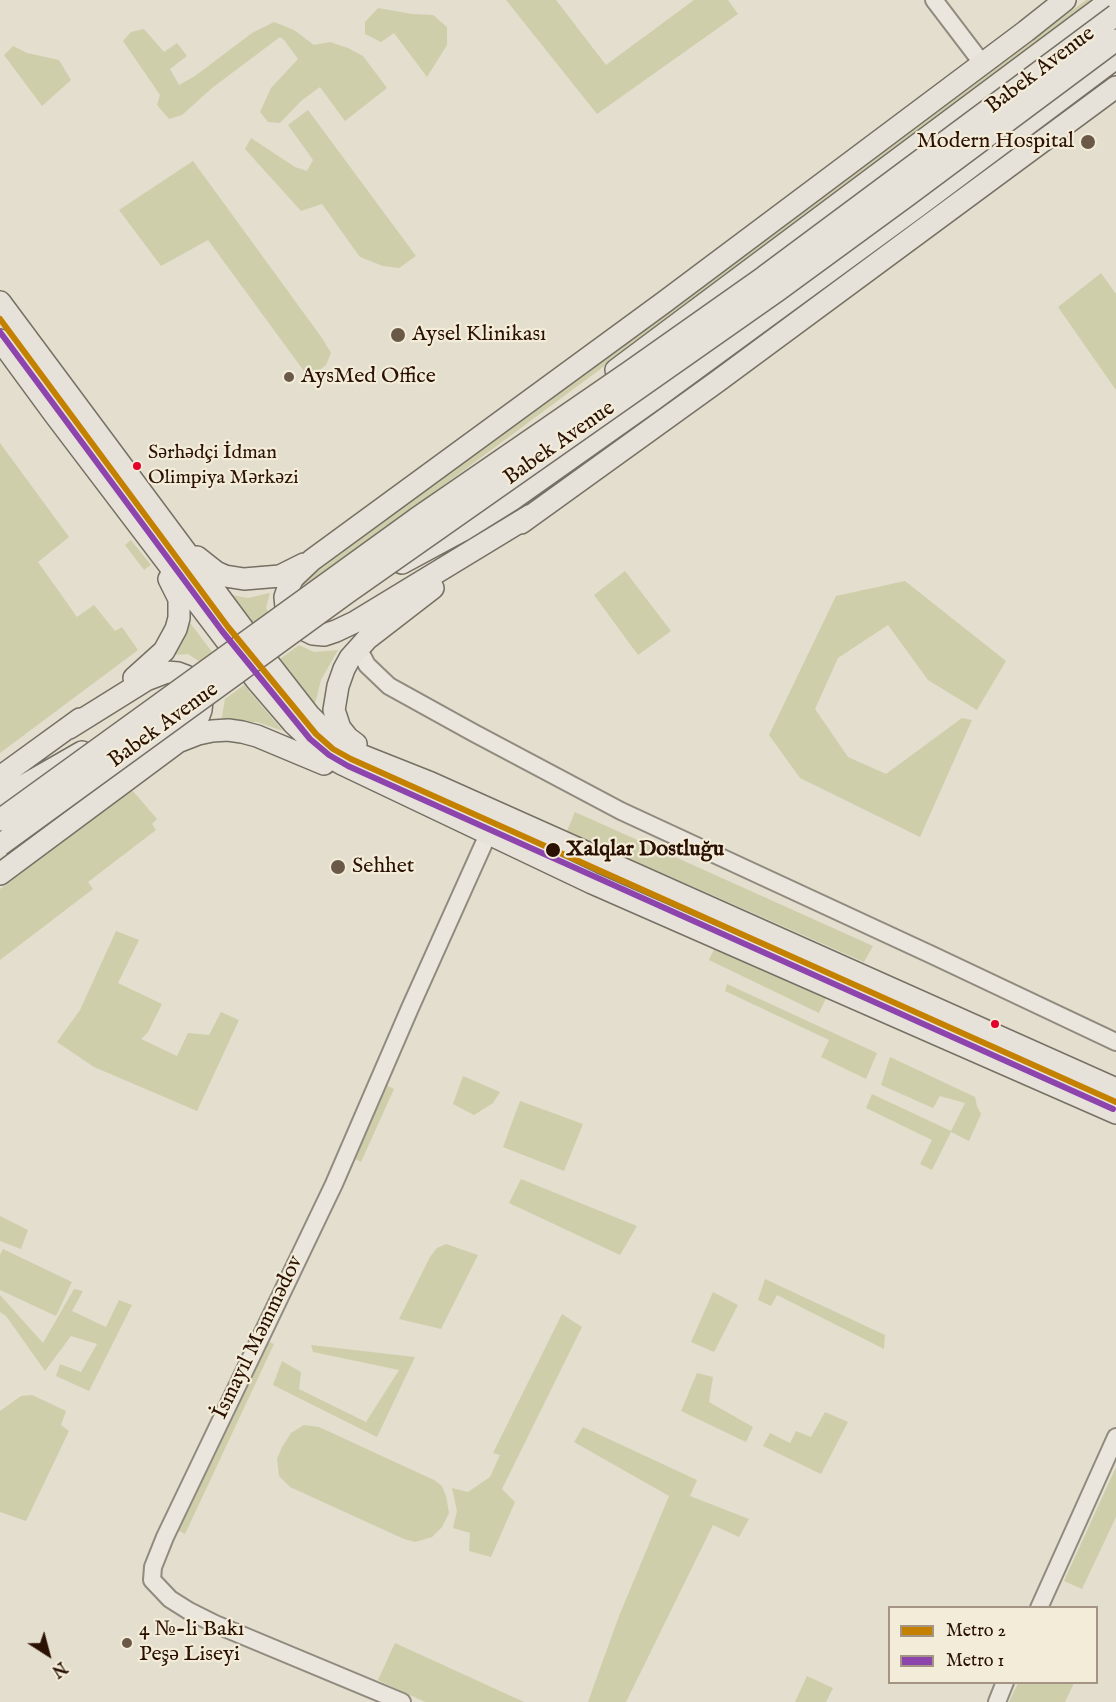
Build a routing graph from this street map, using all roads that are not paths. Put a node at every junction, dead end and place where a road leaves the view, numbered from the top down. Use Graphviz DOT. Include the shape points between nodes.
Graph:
graph roads {
  1 [pos="934,0"];
  2 [pos="1065,0"];
  3 [pos="1074,0"];
  4 [pos="1111,0"];
  5 [pos="1116,15"];
  6 [pos="1026,31"];
  7 [pos="1116,40"];
  8 [pos="1116,58"];
  9 [pos="982,63"];
  10 [pos="1116,87"];
  11 [pos="0,302"];
  12 [pos="0,340"];
  13 [pos="55,415"];
  14 [pos="531,515"];
  15 [pos="416,519"];
  16 [pos="167,527"];
  17 [pos="312,560"];
  18 [pos="167,576"];
  19 [pos="348,592"];
  20 [pos="358,648"];
  21 [pos="264,673"];
  22 [pos="69,728"];
  23 [pos="143,729"];
  24 [pos="179,741"];
  25 [pos="324,764"];
  26 [pos="0,777"];
  27 [pos="431,783"];
  28 [pos="382,791"];
  29 [pos="0,799"];
  30 [pos="440,810"];
  31 [pos="0,820"];
  32 [pos="485,841"];
  33 [pos="0,845"];
  34 [pos="0,852"];
  35 [pos="532,854"];
  36 [pos="0,874"];
  37 [pos="1116,1042"];
  38 [pos="1116,1089"];
  39 [pos="1115,1110"];
  40 [pos="1116,1437"];
  41 [pos="1040,1606"];
  42 [pos="1005,1684"];
  43 [pos="402,1702"];
  44 [pos="996,1702"];
  1 -- 9 [label="street"];
  2 -- 6 [label="main road, Babek Avenue"];
  3 -- 6 [label="main road"];
  4 -- 15 [label="main road, bridge"];
  5 -- 15 [label="main road, Babek Avenue, bridge" via="764,276"];
  6 -- 9 [label="main road, Babek Avenue"];
  7 -- 19 [label="main road, Babek Avenue, bridge" via="777,291"];
  8 -- 19 [label="main road, bridge" via="513,499"];
  9 -- 17 [label="main road, Babek Avenue"];
  10 -- 14 [label="main road, Babek Avenue"];
  11 -- 16 [label="main road"];
  12 -- 13 [label="main road"];
  13 -- 18 [label="main road" via="76,454"];
  13 -- 21 [label="main road" via="218,629"];
  14 -- 17 [label="main road" via="355,622 324,635 297,626 286,607 285,597 293,578"];
  14 -- 20 [label="main road"];
  15 -- 23 [label="main road, Babek Avenue, bridge"];
  16 -- 17 [label="main road" via="216,572 234,578 280,576"];
  16 -- 21 [label="main road"];
  18 -- 22 [label="main road" via="180,609 176,629 164,651"];
  18 -- 25 [label="main road" via="271,710"];
  19 -- 23 [label="main road, Babek Avenue, bridge"];
  20 -- 27 [label="main road" via="338,687 334,710 340,728 355,743"];
  20 -- 37 [label="street" via="367,665 389,686 621,810"];
  21 -- 27 [label="main road" via="342,745"];
  21 -- 30 [label="main road" via="293,723 327,755"];
  22 -- 24 [label="main road" via="146,680 167,672 178,673 194,683 201,701 198,718"];
  22 -- 26 [label="main road"];
  23 -- 29 [label="main road, bridge"];
  23 -- 31 [label="main road, Babek Avenue, bridge"];
  23 -- 33 [label="main road, Babek Avenue, bridge"];
  23 -- 34 [label="main road, bridge"];
  24 -- 25 [label="main road" via="212,731 242,732"];
  24 -- 36 [label="main road, Babek Avenue"];
  25 -- 28 [label="main road"];
  27 -- 38 [label="main road"];
  28 -- 30 [label="main road"];
  28 -- 32 [label="street"];
  30 -- 35 [label="main road"];
  32 -- 35 [label="street"];
  32 -- 43 [label="street, İsmayıl Məmmədov" via="334,1184 153,1567 152,1580 170,1599 189,1611"];
  35 -- 39 [label="main road"];
  40 -- 41 [label="street"];
  42 -- 44 [label="street"];
}
